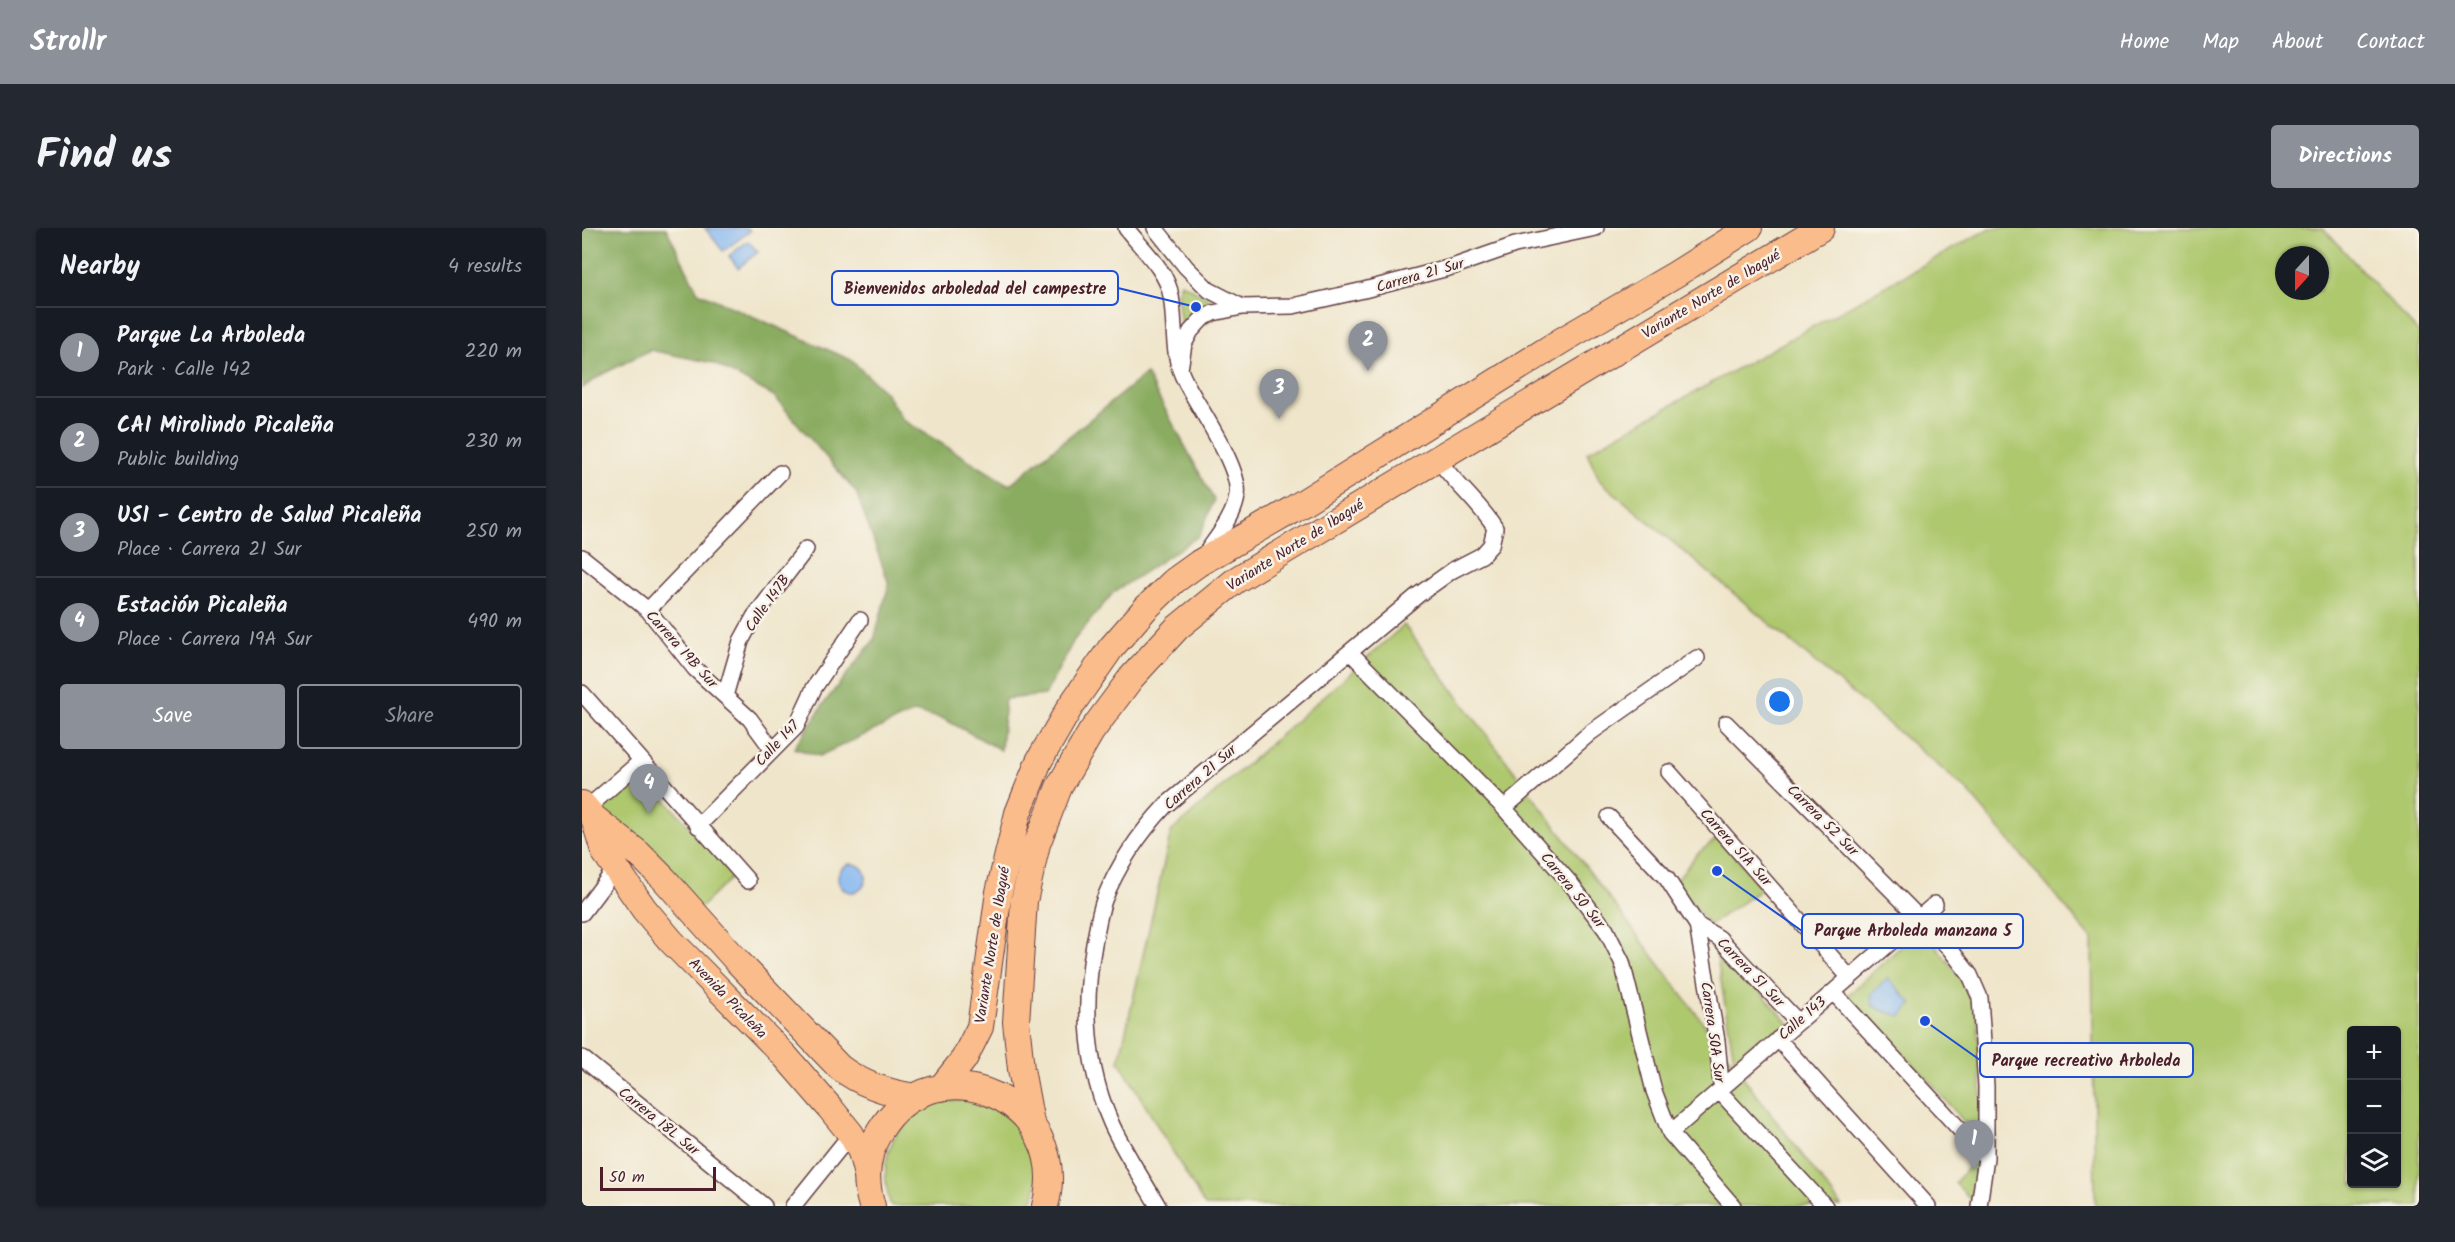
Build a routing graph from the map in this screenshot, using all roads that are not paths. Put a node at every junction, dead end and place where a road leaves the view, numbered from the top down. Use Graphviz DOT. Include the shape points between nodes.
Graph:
graph roads {
  1 [pos="1126,228"];
  2 [pos="1155,228"];
  3 [pos="1596,228"];
  4 [pos="1749,228"];
  5 [pos="1821,228"];
  6 [pos="1186,267"];
  7 [pos="1165,278"];
  8 [pos="1242,307"];
  9 [pos="1180,369"];
  10 [pos="1437,458"];
  11 [pos="780,473"];
  12 [pos="806,549"];
  13 [pos="582,557"];
  14 [pos="1199,563"];
  15 [pos="648,610"];
  16 [pos="860,620"];
  17 [pos="1350,652"];
  18 [pos="1696,658"];
  19 [pos="582,693"];
  20 [pos="725,696"];
  21 [pos="1726,723"];
  22 [pos="772,749"];
  23 [pos="641,760"];
  24 [pos="1669,772"];
  25 [pos="1504,808"];
  26 [pos="588,810"];
  27 [pos="1609,817"];
  28 [pos="698,826"];
  29 [pos="616,868"];
  30 [pos="748,881"];
  31 [pos="1935,904"];
  32 [pos="582,913"];
  33 [pos="1918,918"];
  34 [pos="1697,925"];
  35 [pos="1850,978"];
  36 [pos="1833,992"];
  37 [pos="1798,1022"];
  38 [pos="1778,1039"];
  39 [pos="582,1058"];
  40 [pos="941,1088"];
  41 [pos="1720,1089"];
  42 [pos="916,1097"];
  43 [pos="1031,1123"];
  44 [pos="1670,1133"];
  45 [pos="851,1134"];
  46 [pos="1986,1158"];
  47 [pos="867,1175"];
  48 [pos="1048,1202"];
  49 [pos="764,1206"];
  50 [pos="793,1206"];
  51 [pos="872,1206"];
  52 [pos="1158,1206"];
  53 [pos="1733,1206"];
  54 [pos="1825,1206"];
  55 [pos="1928,1206"];
  56 [pos="1979,1206"];
  1 -- 7 [label="street"];
  2 -- 6 [label="street, Carrera 21 Sur"];
  3 -- 8 [label="street, Carrera 21 Sur" via="1515,245 1364,291 1293,306"];
  4 -- 14 [label="main road, Variante Norte de Ibagué"];
  5 -- 10 [label="main road, Variante Norte de Ibagué"];
  6 -- 7 [label="street"];
  6 -- 8 [label="street, Carrera 21 Sur" via="1209,290"];
  7 -- 9 [label="street" via="1171,294"];
  8 -- 9 [label="street, Carrera 21 Sur" via="1223,309 1202,319 1184,344"];
  9 -- 14 [label="street" via="1236,476 1238,496"];
  10 -- 17 [label="street, Carrera 21 Sur" via="1495,528 1491,545 1482,555 1418,595"];
  10 -- 43 [label="main road, Variante Norte de Ibagué" via="1228,586 1177,628 1131,678 1091,732 1059,787 1037,844 1024,901 1016,1022"];
  11 -- 15 [label="street"];
  12 -- 20 [label="street, Calle 147B" via="754,617 741,641"];
  13 -- 15 [label="street, Carrera 19B Sur"];
  14 -- 40 [label="main road, Variante Norte de Ibagué" via="1166,588 1111,648 1070,707 1040,760 1018,813 999,892 980,1027 964,1059"];
  15 -- 20 [label="street, Carrera 19B Sur" via="695,669"];
  16 -- 22 [label="street, Calle 147" via="814,688 796,727"];
  17 -- 25 [label="street, Carrera 50 Sur"];
  17 -- 52 [label="street, Carrera 21 Sur" via="1166,805 1128,854 1103,903 1088,984 1092,1062 1110,1122"];
  18 -- 25 [label="street" via="1590,733"];
  19 -- 23 [label="street"];
  20 -- 22 [label="street, Carrera 19B Sur" via="750,719"];
  21 -- 33 [label="street, Carrera 52 Sur"];
  22 -- 28 [label="street, Calle 147"];
  23 -- 26 [label="street"];
  23 -- 28 [label="street"];
  24 -- 35 [label="street, Carrera 51A Sur"];
  25 -- 44 [label="street, Carrera 50 Sur" via="1606,930 1622,962 1654,1091"];
  26 -- 29 [label="main road, Avenida Picaleña" via="604,851"];
  26 -- 42 [label="main road" via="664,879 839,1067 872,1085"];
  27 -- 34 [label="street, Carrera 51 Sur" via="1667,879"];
  28 -- 30 [label="street"];
  29 -- 32 [label="street"];
  29 -- 45 [label="main road, Avenida Picaleña" via="671,941 785,1056"];
  31 -- 33 [label="street, Calle 143"];
  33 -- 35 [label="street, Calle 143"];
  33 -- 46 [label="street, Carrera 52 Sur" via="1950,949 1970,975 1980,998"];
  34 -- 37 [label="street, Carrera 51 Sur" via="1719,938"];
  34 -- 41 [label="street, Carrera 50A Sur" via="1717,1041"];
  35 -- 36 [label="street, Calle 143"];
  36 -- 37 [label="street, Calle 143"];
  36 -- 46 [label="street"];
  37 -- 38 [label="street, Calle 143"];
  38 -- 41 [label="street, Calle 143"];
  38 -- 55 [label="street"];
  39 -- 49 [label="street, Carrera 18L Sur"];
  40 -- 42 [label="main road"];
  40 -- 43 [label="main road" via="970,1087 998,1096"];
  41 -- 44 [label="street, Calle 143"];
  41 -- 54 [label="street, Carrera 50A Sur"];
  42 -- 47 [label="main road" via="886,1121 869,1156"];
  43 -- 48 [label="main road" via="1047,1156"];
  44 -- 53 [label="street, Carrera 50 Sur"];
  45 -- 47 [label="main road, Avenida Picaleña"];
  45 -- 50 [label="street"];
  46 -- 56 [label="street, Carrera 52 Sur"];
  47 -- 51 [label="main road"];
}
